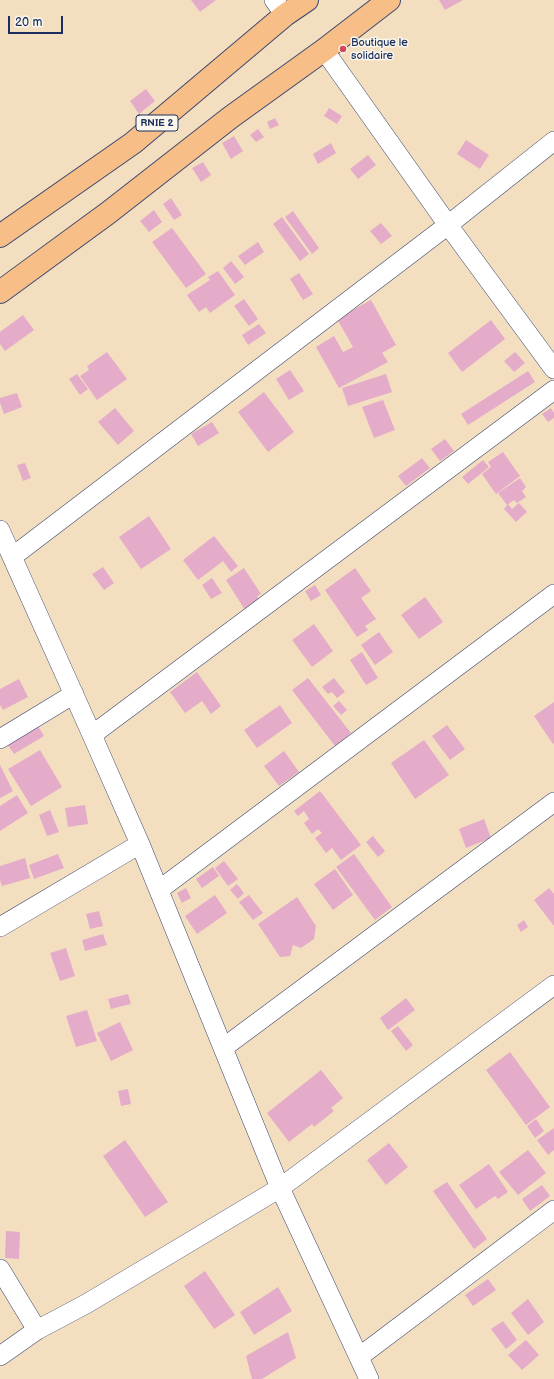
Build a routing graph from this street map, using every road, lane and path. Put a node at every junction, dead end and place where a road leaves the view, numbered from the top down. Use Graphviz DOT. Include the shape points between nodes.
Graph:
graph roads {
  1 [pos="307,0"];
  2 [pos="389,0"];
  3 [pos="279,8"];
  4 [pos="324,50"];
  5 [pos="554,141"];
  6 [pos="448,225"];
  7 [pos="0,236"];
  8 [pos="0,292"];
  9 [pos="554,369"];
  10 [pos="554,390"];
  11 [pos="0,531"];
  12 [pos="12,556"];
  13 [pos="554,594"];
  14 [pos="74,694"];
  15 [pos="92,735"];
  16 [pos="0,739"];
  17 [pos="554,802"];
  18 [pos="140,844"];
  19 [pos="159,890"];
  20 [pos="0,927"];
  21 [pos="554,985"];
  22 [pos="223,1048"];
  23 [pos="280,1188"];
  24 [pos="554,1210"];
  25 [pos="0,1269"];
  26 [pos="37,1330"];
  27 [pos="0,1356"];
  28 [pos="359,1357"];
  29 [pos="369,1379"];
  1 -- 3 [label="main road, RNIE 2"];
  2 -- 4 [label="main road"];
  3 -- 7 [label="main road, RNIE 2" via="133,143"];
  4 -- 6 [label="street"];
  4 -- 8 [label="main road"];
  5 -- 6 [label="street"];
  6 -- 9 [label="street"];
  6 -- 12 [label="street"];
  10 -- 15 [label="street"];
  11 -- 12 [label="street"];
  12 -- 14 [label="street"];
  13 -- 19 [label="street"];
  14 -- 15 [label="street"];
  14 -- 16 [label="street"];
  15 -- 18 [label="street"];
  17 -- 22 [label="street"];
  18 -- 19 [label="street"];
  18 -- 20 [label="street"];
  19 -- 22 [label="street"];
  21 -- 23 [label="street"];
  22 -- 23 [label="street"];
  23 -- 26 [label="street" via="86,1304"];
  23 -- 28 [label="street"];
  24 -- 28 [label="street"];
  25 -- 26 [label="street"];
  26 -- 27 [label="street"];
  28 -- 29 [label="street"];
}
